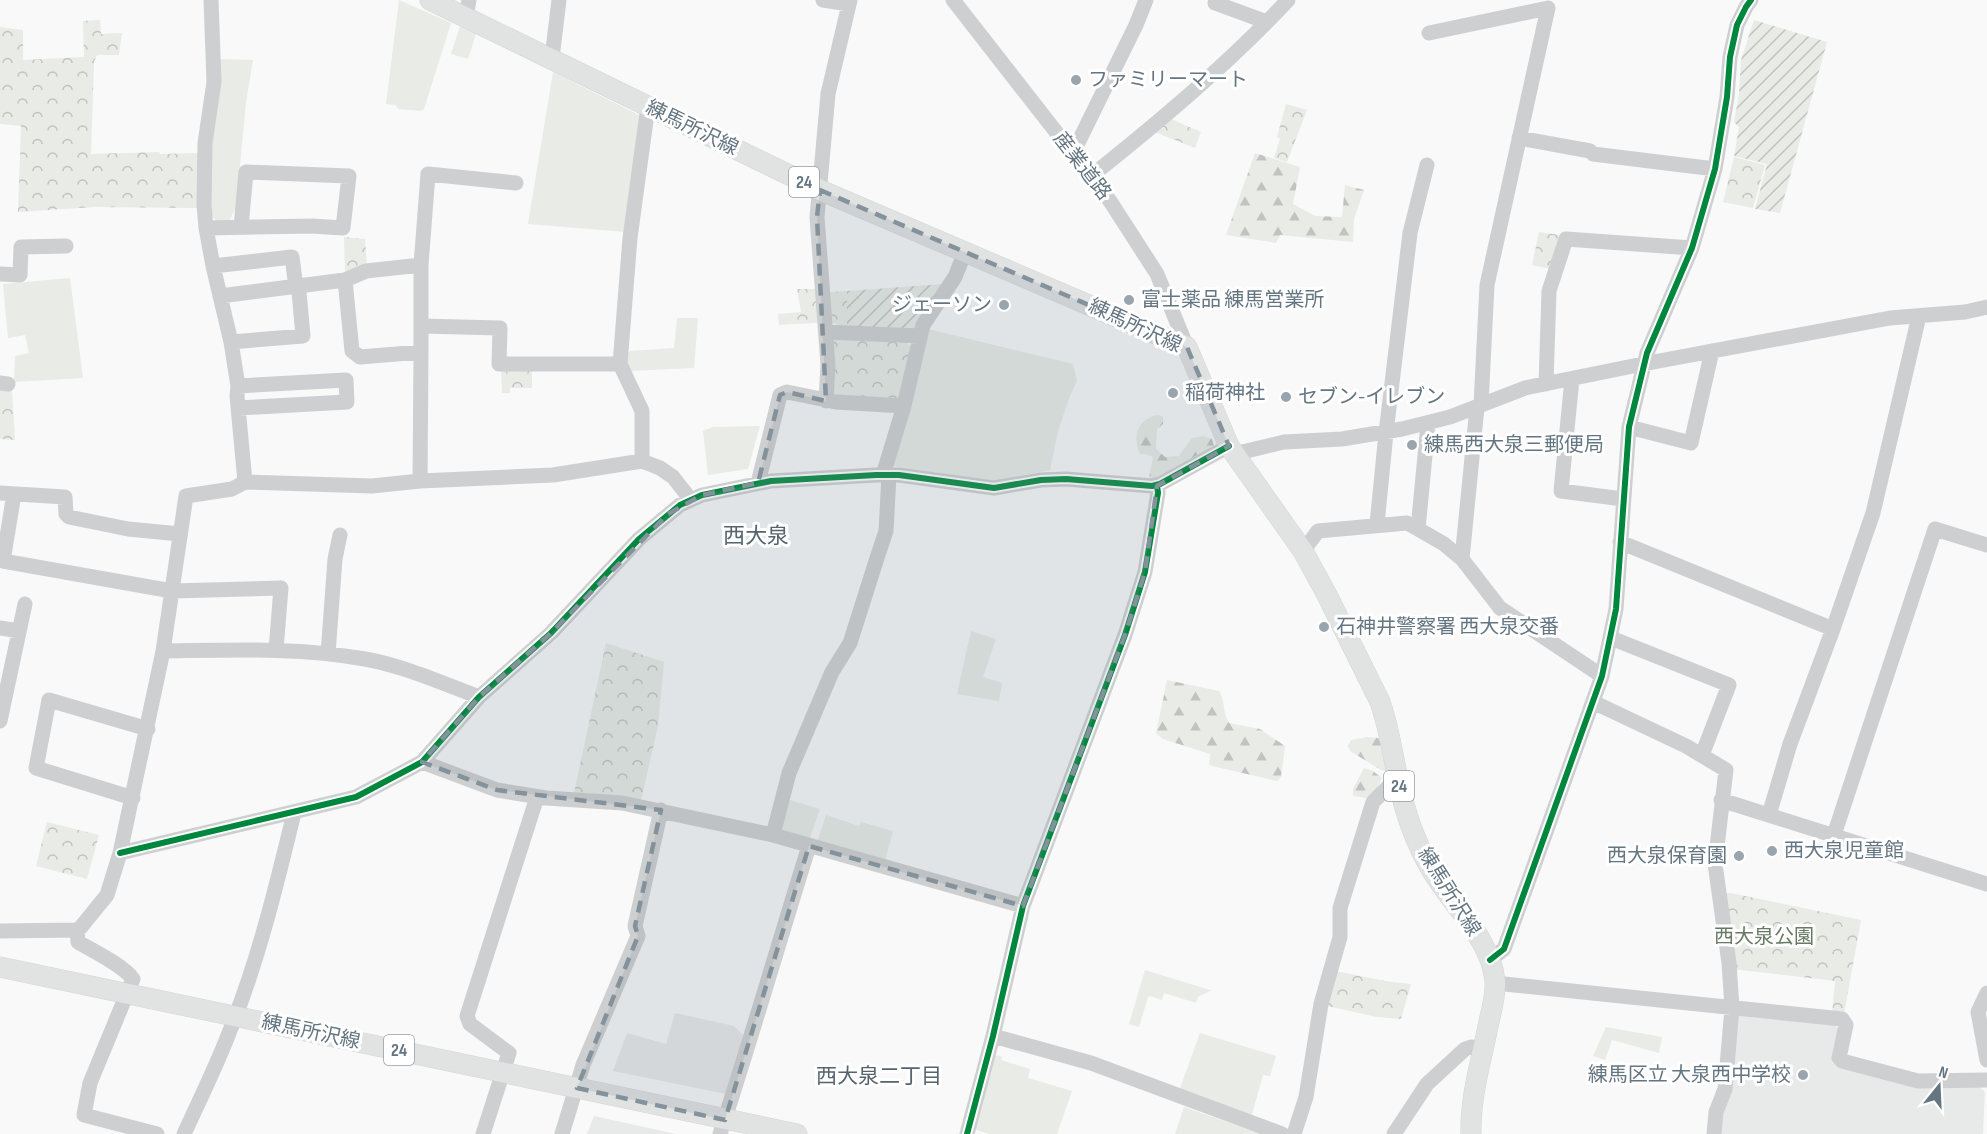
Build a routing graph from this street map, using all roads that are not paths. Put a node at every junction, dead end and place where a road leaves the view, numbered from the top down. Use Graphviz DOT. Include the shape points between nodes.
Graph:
graph roads {
  1 [pos="211,0"];
  2 [pos="430,0"];
  3 [pos="559,0"];
  4 [pos="823,0"];
  5 [pos="953,0"];
  6 [pos="1146,0"];
  7 [pos="1288,0"];
  8 [pos="1213,1"];
  9 [pos="850,2"];
  10 [pos="1747,2"];
  11 [pos="467,8"];
  12 [pos="1267,22"];
  13 [pos="1429,33"];
  14 [pos="552,58"];
  15 [pos="648,106"];
  16 [pos="1519,138"];
  17 [pos="1072,155"];
  18 [pos="1427,165"];
  19 [pos="1715,169"];
  20 [pos="1090,177"];
  21 [pos="516,183"];
  22 [pos="820,190"];
  23 [pos="242,227"];
  24 [pos="206,228"];
  25 [pos="66,246"];
  26 [pos="1692,248"];
  27 [pos="965,252"];
  28 [pos="421,265"];
  29 [pos="213,266"];
  30 [pos="0,274"];
  31 [pos="345,280"];
  32 [pos="298,286"];
  33 [pos="220,296"];
  34 [pos="1987,307"];
  35 [pos="1919,316"];
  36 [pos="421,326"];
  37 [pos="826,332"];
  38 [pos="919,336"];
  39 [pos="231,342"];
  40 [pos="1187,346"];
  41 [pos="1712,351"];
  42 [pos="422,352"];
  43 [pos="620,364"];
  44 [pos="1643,364"];
  45 [pos="1572,379"];
  46 [pos="1546,384"];
  47 [pos="238,386"];
  48 [pos="826,401"];
  49 [pos="904,406"];
  50 [pos="1479,406"];
  51 [pos="238,408"];
  52 [pos="1428,424"];
  53 [pos="1629,427"];
  54 [pos="1386,433"];
  55 [pos="1232,450"];
  56 [pos="642,461"];
  57 [pos="886,475"];
  58 [pos="420,481"];
  59 [pos="245,482"];
  60 [pos="758,483"];
  61 [pos="1157,485"];
  62 [pos="7,494"];
  63 [pos="1623,499"];
  64 [pos="691,500"];
  65 [pos="1377,524"];
  66 [pos="1418,529"];
  67 [pos="180,534"];
  68 [pos="340,535"];
  69 [pos="1620,542"];
  70 [pos="1987,545"];
  71 [pos="1303,551"];
  72 [pos="1462,559"];
  73 [pos="172,591"];
  74 [pos="25,604"];
  75 [pos="0,628"];
  76 [pos="1833,629"];
  77 [pos="19,631"];
  78 [pos="1611,638"];
  79 [pos="276,650"];
  80 [pos="164,651"];
  81 [pos="327,654"];
  82 [pos="1602,676"];
  83 [pos="479,696"];
  84 [pos="1593,702"];
  85 [pos="0,721"];
  86 [pos="148,729"];
  87 [pos="1701,755"];
  88 [pos="422,762"];
  89 [pos="1398,778"];
  90 [pos="537,797"];
  91 [pos="133,798"];
  92 [pos="1721,800"];
  93 [pos="661,810"];
  94 [pos="294,813"];
  95 [pos="1769,815"];
  96 [pos="773,835"];
  97 [pos="1834,835"];
  98 [pos="809,846"];
  99 [pos="120,853"];
  100 [pos="1987,884"];
  101 [pos="1023,906"];
  102 [pos="77,930"];
  103 [pos="0,931"];
  104 [pos="1490,960"];
  105 [pos="0,967"];
  106 [pos="1495,983"];
  107 [pos="127,993"];
  108 [pos="1987,993"];
  109 [pos="1732,1008"];
  110 [pos="236,1016"];
  111 [pos="993,1036"];
  112 [pos="1484,1048"];
  113 [pos="1987,1060"];
  114 [pos="503,1073"];
  115 [pos="1987,1080"];
  116 [pos="577,1088"];
  117 [pos="723,1127"];
  118 [pos="157,1134"];
  119 [pos="184,1134"];
  120 [pos="483,1134"];
  121 [pos="562,1134"];
  122 [pos="797,1134"];
  123 [pos="967,1134"];
  124 [pos="1282,1134"];
  125 [pos="1294,1134"];
  126 [pos="1394,1134"];
  127 [pos="1471,1134"];
  128 [pos="1714,1134"];
  1 -- 24 [label="street" via="214,82 205,143"];
  2 -- 11 [label="main road, 練馬所沢線 / 24"];
  3 -- 14 [label="street"];
  4 -- 9 [label="street"];
  5 -- 17 [label="street, 産業道路"];
  6 -- 17 [label="street"];
  7 -- 12 [label="street"];
  8 -- 12 [label="street"];
  9 -- 22 [label="street" via="828,94"];
  10 -- 19 [label="street" via="1730,57"];
  11 -- 14 [label="main road, 練馬所沢線 / 24"];
  12 -- 20 [label="street" via="1185,99"];
  13 -- 16 [label="street" via="1548,8"];
  14 -- 15 [label="main road, 練馬所沢線 / 24"];
  15 -- 22 [label="main road, 練馬所沢線 / 24"];
  15 -- 43 [label="street" via="624,293"];
  16 -- 19 [label="street" via="1593,154"];
  16 -- 50 [label="street" via="1487,285"];
  17 -- 20 [label="street, 産業道路"];
  18 -- 54 [label="street" via="1410,233"];
  19 -- 26 [label="street"];
  20 -- 40 [label="street, 産業道路" via="1157,274"];
  21 -- 28 [label="street" via="428,174"];
  22 -- 27 [label="main road, 練馬所沢線 / 24"];
  22 -- 37 [label="street" via="817,217"];
  23 -- 23 [label="street" via="343,228 349,176 246,172"];
  23 -- 24 [label="street"];
  24 -- 29 [label="street"];
  25 -- 30 [label="street" via="21,247 20,275"];
  26 -- 44 [label="street"];
  26 -- 46 [label="street" via="1566,239 1549,291"];
  27 -- 38 [label="street" via="955,277"];
  27 -- 40 [label="main road, 練馬所沢線 / 24"];
  28 -- 31 [label="street" via="366,271"];
  28 -- 36 [label="street"];
  29 -- 32 [label="street" via="292,257"];
  29 -- 33 [label="street"];
  31 -- 32 [label="street"];
  31 -- 42 [label="street" via="352,351 360,357"];
  32 -- 33 [label="street"];
  32 -- 39 [label="street" via="303,336"];
  33 -- 39 [label="street"];
  34 -- 35 [label="street"];
  35 -- 41 [label="street"];
  35 -- 76 [label="street" via="1873,513"];
  36 -- 42 [label="street"];
  36 -- 43 [label="street" via="500,328 499,364"];
  37 -- 38 [label="street"];
  37 -- 48 [label="street"];
  38 -- 49 [label="street"];
  39 -- 47 [label="street"];
  40 -- 55 [label="main road, 練馬所沢線 / 24"];
  41 -- 44 [label="street"];
  41 -- 53 [label="street" via="1691,443"];
  42 -- 58 [label="street"];
  43 -- 56 [label="street" via="642,411"];
  44 -- 45 [label="street"];
  44 -- 53 [label="street"];
  45 -- 46 [label="street"];
  45 -- 63 [label="street" via="1561,491"];
  46 -- 50 [label="street"];
  47 -- 51 [label="street"];
  47 -- 51 [label="street" via="346,380 347,402"];
  48 -- 49 [label="street"];
  48 -- 60 [label="street" via="787,392 780,395"];
  49 -- 57 [label="street"];
  50 -- 52 [label="street"];
  50 -- 72 [label="street"];
  51 -- 59 [label="street"];
  52 -- 54 [label="street"];
  52 -- 66 [label="street"];
  53 -- 63 [label="street"];
  54 -- 55 [label="street"];
  54 -- 65 [label="street"];
  55 -- 61 [label="street"];
  55 -- 71 [label="main road, 練馬所沢線 / 24"];
  56 -- 58 [label="street" via="553,475"];
  56 -- 64 [label="street" via="672,477"];
  57 -- 60 [label="street"];
  57 -- 61 [label="street" via="994,488 1066,479"];
  57 -- 96 [label="street" via="886,531 850,643 832,672 789,773"];
  58 -- 59 [label="street" via="372,486"];
  59 -- 67 [label="street" via="232,489 186,496"];
  60 -- 64 [label="street"];
  61 -- 101 [label="street" via="1145,572 1125,635"];
  62 -- 67 [label="street" via="65,497 69,518"];
  62 -- 73 [label="street" via="3,561"];
  63 -- 69 [label="street"];
  64 -- 83 [label="street" via="639,539 551,633"];
  65 -- 66 [label="street" via="1407,523"];
  65 -- 71 [label="street" via="1318,531"];
  66 -- 72 [label="street"];
  67 -- 73 [label="street"];
  68 -- 81 [label="street"];
  69 -- 76 [label="street"];
  69 -- 78 [label="street"];
  70 -- 97 [label="street" via="1935,528"];
  71 -- 89 [label="main road, 練馬所沢線 / 24" via="1380,702"];
  72 -- 82 [label="street" via="1500,608"];
  73 -- 79 [label="street" via="281,588"];
  73 -- 80 [label="street"];
  74 -- 77 [label="street"];
  75 -- 77 [label="street"];
  76 -- 95 [label="street" via="1790,744"];
  77 -- 85 [label="street"];
  78 -- 82 [label="street"];
  78 -- 87 [label="street" via="1729,685"];
  79 -- 80 [label="street"];
  79 -- 81 [label="street"];
  80 -- 86 [label="street"];
  81 -- 83 [label="street" via="368,659"];
  82 -- 84 [label="street"];
  83 -- 88 [label="street"];
  84 -- 87 [label="street"];
  84 -- 104 [label="street" via="1504,949"];
  86 -- 91 [label="street"];
  86 -- 91 [label="street" via="49,700 36,768"];
  87 -- 92 [label="street" via="1726,770"];
  88 -- 90 [label="street" via="497,790"];
  88 -- 94 [label="street" via="356,796"];
  89 -- 104 [label="main road, 練馬所沢線 / 24" via="1422,852"];
  89 -- 125 [label="street" via="1373,802 1340,908 1340,937 1321,1004 1306,1097"];
  90 -- 93 [label="street"];
  90 -- 114 [label="street" via="467,1016 470,1024 508,1051"];
  91 -- 99 [label="street"];
  92 -- 95 [label="street"];
  92 -- 109 [label="street" via="1715,864"];
  93 -- 96 [label="street"];
  93 -- 116 [label="street" via="635,926 638,936"];
  94 -- 99 [label="street"];
  94 -- 110 [label="street" via="265,927"];
  95 -- 97 [label="street"];
  96 -- 98 [label="street"];
  97 -- 100 [label="street"];
  98 -- 101 [label="street"];
  98 -- 117 [label="street"];
  99 -- 102 [label="street" via="107,895"];
  101 -- 111 [label="street"];
  102 -- 103 [label="street"];
  102 -- 107 [label="street" via="78,942 132,975"];
  104 -- 106 [label="main road, 練馬所沢線 / 24"];
  105 -- 107 [label="main road, 練馬所沢線 / 24"];
  106 -- 109 [label="street"];
  106 -- 112 [label="main road, 練馬所沢線 / 24"];
  107 -- 110 [label="main road, 練馬所沢線 / 24"];
  107 -- 118 [label="street" via="90,1083 84,1115"];
  108 -- 113 [label="street" via="1978,1012"];
  109 -- 115 [label="street" via="1842,1019 1846,1025 1839,1058 1842,1061 1918,1081"];
  109 -- 128 [label="street" via="1725,1089 1716,1112"];
  110 -- 114 [label="main road, 練馬所沢線 / 24"];
  110 -- 119 [label="street"];
  111 -- 123 [label="street"];
  111 -- 124 [label="street" via="1091,1063"];
  112 -- 126 [label="street" via="1465,1049 1427,1084"];
  112 -- 127 [label="main road, 練馬所沢線 / 24" via="1472,1107"];
  114 -- 116 [label="main road, 練馬所沢線 / 24"];
  114 -- 120 [label="street"];
  116 -- 117 [label="main road, 練馬所沢線 / 24"];
  116 -- 121 [label="street"];
  117 -- 122 [label="main road, 練馬所沢線 / 24"];
}
